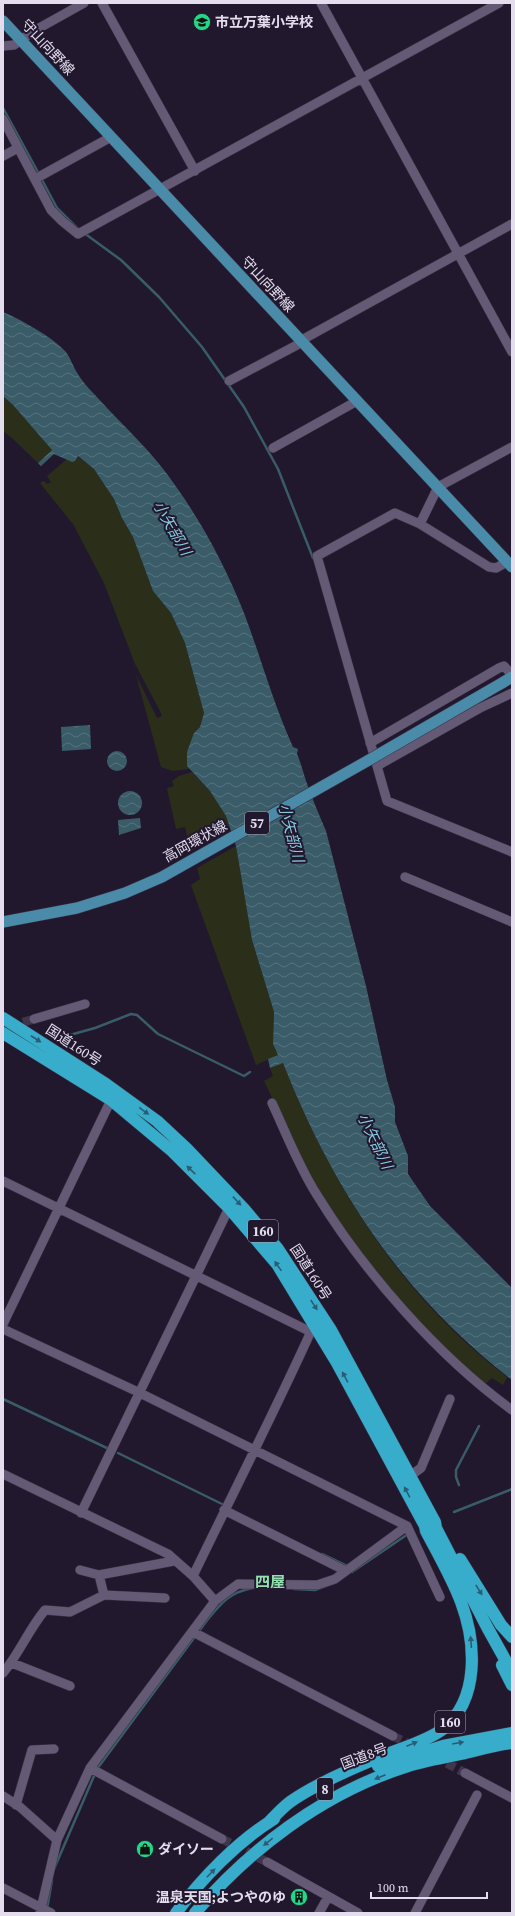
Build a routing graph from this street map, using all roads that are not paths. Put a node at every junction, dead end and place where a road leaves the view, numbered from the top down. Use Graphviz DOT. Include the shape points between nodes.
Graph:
graph roads {
  1 [pos="84,3"];
  2 [pos="102,3"];
  3 [pos="321,3"];
  4 [pos="499,3"];
  5 [pos="3,21"];
  6 [pos="21,40"];
  7 [pos="3,46"];
  8 [pos="362,79"];
  9 [pos="3,119"];
  10 [pos="112,137"];
  11 [pos="18,148"];
  12 [pos="3,156"];
  13 [pos="195,171"];
  14 [pos="35,179"];
  15 [pos="161,190"];
  16 [pos="512,224"];
  17 [pos="458,254"];
  18 [pos="300,341"];
  19 [pos="512,352"];
  20 [pos="229,381"];
  21 [pos="357,401"];
  22 [pos="512,447"];
  23 [pos="273,448"];
  24 [pos="438,487"];
  25 [pos="420,524"];
  26 [pos="510,565"];
  27 [pos="512,676"];
  28 [pos="512,693"];
  29 [pos="370,744"];
  30 [pos="373,763"];
  31 [pos="512,852"];
  32 [pos="405,877"];
  33 [pos="3,922"];
  34 [pos="512,922"];
  35 [pos="85,1004"];
  36 [pos="3,1018"];
  37 [pos="34,1020"];
  38 [pos="3,1033"];
  39 [pos="111,1100"];
  40 [pos="272,1103"];
  41 [pos="3,1181"];
  42 [pos="60,1208"];
  43 [pos="229,1208"];
  44 [pos="196,1276"];
  45 [pos="3,1324"];
  46 [pos="313,1328"];
  47 [pos="3,1329"];
  48 [pos="138,1392"];
  49 [pos="450,1400"];
  50 [pos="512,1410"];
  51 [pos="256,1450"];
  52 [pos="3,1474"];
  53 [pos="410,1476"];
  54 [pos="224,1510"];
  55 [pos="81,1513"];
  56 [pos="430,1524"];
  57 [pos="407,1526"];
  58 [pos="174,1561"];
  59 [pos="80,1570"];
  60 [pos="346,1571"];
  61 [pos="99,1575"];
  62 [pos="193,1576"];
  63 [pos="104,1595"];
  64 [pos="440,1597"];
  65 [pos="165,1598"];
  66 [pos="215,1601"];
  67 [pos="196,1633"];
  68 [pos="512,1637"];
  69 [pos="12,1663"];
  70 [pos="512,1672"];
  71 [pos="3,1673"];
  72 [pos="512,1685"];
  73 [pos="70,1686"];
  74 [pos="512,1733"];
  75 [pos="393,1736"];
  76 [pos="512,1743"];
  77 [pos="54,1749"];
  78 [pos="90,1768"];
  79 [pos="465,1774"];
  80 [pos="477,1795"];
  81 [pos="3,1796"];
  82 [pos="512,1798"];
  83 [pos="16,1805"];
  84 [pos="268,1823"];
  85 [pos="222,1839"];
  86 [pos="57,1840"];
  87 [pos="267,1862"];
  88 [pos="3,1888"];
  89 [pos="328,1897"];
  90 [pos="43,1910"];
  91 [pos="176,1913"];
  92 [pos="195,1913"];
  93 [pos="319,1913"];
  94 [pos="358,1913"];
  95 [pos="415,1913"];
  1 -- 6 [label="street"];
  2 -- 13 [label="street"];
  3 -- 8 [label="street"];
  4 -- 8 [label="street"];
  5 -- 6 [label="main road, 守山向野線"];
  6 -- 7 [label="street" via="14,46"];
  6 -- 10 [label="main road, 守山向野線"];
  8 -- 13 [label="street"];
  8 -- 17 [label="street"];
  9 -- 11 [label="street"];
  10 -- 14 [label="street"];
  10 -- 15 [label="main road, 守山向野線"];
  11 -- 12 [label="street"];
  11 -- 14 [label="street"];
  13 -- 15 [label="street"];
  14 -- 15 [label="street" via="52,210 62,222 78,234"];
  15 -- 18 [label="main road, 守山向野線"];
  16 -- 17 [label="street"];
  17 -- 18 [label="street"];
  17 -- 19 [label="street"];
  18 -- 20 [label="street" via="297,346"];
  18 -- 21 [label="main road, 守山向野線"];
  21 -- 23 [label="street"];
  21 -- 24 [label="main road, 守山向野線"];
  22 -- 24 [label="street"];
  24 -- 25 [label="street"];
  24 -- 26 [label="main road, 守山向野線"];
  25 -- 26 [label="street" via="489,567"];
  25 -- 29 [label="street" via="395,513 317,556"];
  27 -- 29 [label="street" via="504,666 499,668"];
  27 -- 30 [label="main road, 高岡環状線 / 57, bridge"];
  28 -- 30 [label="street"];
  29 -- 30 [label="street"];
  30 -- 31 [label="street" via="387,801"];
  30 -- 33 [label="main road, 高岡環状線 / 57" via="353,770 162,877 125,893 77,908"];
  32 -- 34 [label="street"];
  35 -- 37 [label="street"];
  36 -- 53 [label="highway, 国道160号 / 160, one-way" via="106,1084 158,1121 244,1209 278,1249 331,1330"];
  38 -- 39 [label="highway, 国道160号 / 160"];
  39 -- 42 [label="street"];
  43 -- 39 [label="highway, 国道160号 / 160, one-way" via="172,1151"];
  40 -- 50 [label="street" via="316,1195 351,1245 414,1322 491,1395"];
  41 -- 42 [label="street"];
  42 -- 44 [label="street"];
  42 -- 45 [label="street"];
  43 -- 44 [label="street"];
  46 -- 43 [label="highway, 国道160号 / 160, one-way" via="277,1264"];
  44 -- 46 [label="street"];
  44 -- 48 [label="street"];
  46 -- 51 [label="street"];
  56 -- 46 [label="highway, 国道160号 / 160, one-way" via="337,1363"];
  47 -- 48 [label="street"];
  48 -- 51 [label="street"];
  48 -- 55 [label="street"];
  49 -- 53 [label="street" via="421,1468"];
  51 -- 54 [label="street"];
  51 -- 57 [label="street"];
  52 -- 55 [label="street"];
  53 -- 56 [label="highway, 国道160号 / 160"];
  54 -- 60 [label="street"];
  54 -- 62 [label="street"];
  55 -- 58 [label="street" via="168,1554"];
  56 -- 68 [label="highway, 160, one-way" via="439,1526 501,1624"];
  56 -- 70 [label="highway, 160" via="436,1528"];
  56 -- 72 [label="highway, 160" via="430,1530"];
  84 -- 56 [label="highway, 160, one-way" via="302,1794 356,1767 432,1736 452,1720 462,1706 471,1676 470,1630 461,1601 426,1531"];
  57 -- 60 [label="street"];
  57 -- 64 [label="street"];
  58 -- 61 [label="street"];
  58 -- 62 [label="street"];
  59 -- 61 [label="street"];
  60 -- 66 [label="street" via="335,1579 317,1585 238,1584"];
  61 -- 63 [label="street"];
  62 -- 66 [label="street"];
  63 -- 65 [label="street"];
  63 -- 69 [label="street" via="70,1612 45,1610"];
  66 -- 67 [label="street"];
  67 -- 75 [label="street"];
  67 -- 78 [label="street"];
  69 -- 71 [label="street"];
  69 -- 73 [label="street"];
  84 -- 74 [label="highway, 国道8号 / 8, one-way" via="313,1795 365,1771 443,1746"];
  76 -- 92 [label="highway, 国道8号 / 8, one-way" via="402,1768 329,1801 284,1829 246,1860 218,1886"];
  77 -- 83 [label="street" via="32,1750"];
  78 -- 85 [label="street"];
  78 -- 86 [label="street"];
  79 -- 82 [label="street"];
  80 -- 95 [label="street"];
  81 -- 83 [label="street"];
  83 -- 86 [label="street"];
  91 -- 84 [label="highway, 国道8号 / 8, one-way" via="190,1894 230,1854"];
  86 -- 90 [label="street"];
  87 -- 89 [label="street"];
  88 -- 90 [label="street"];
  89 -- 93 [label="street"];
  89 -- 94 [label="street"];
}
